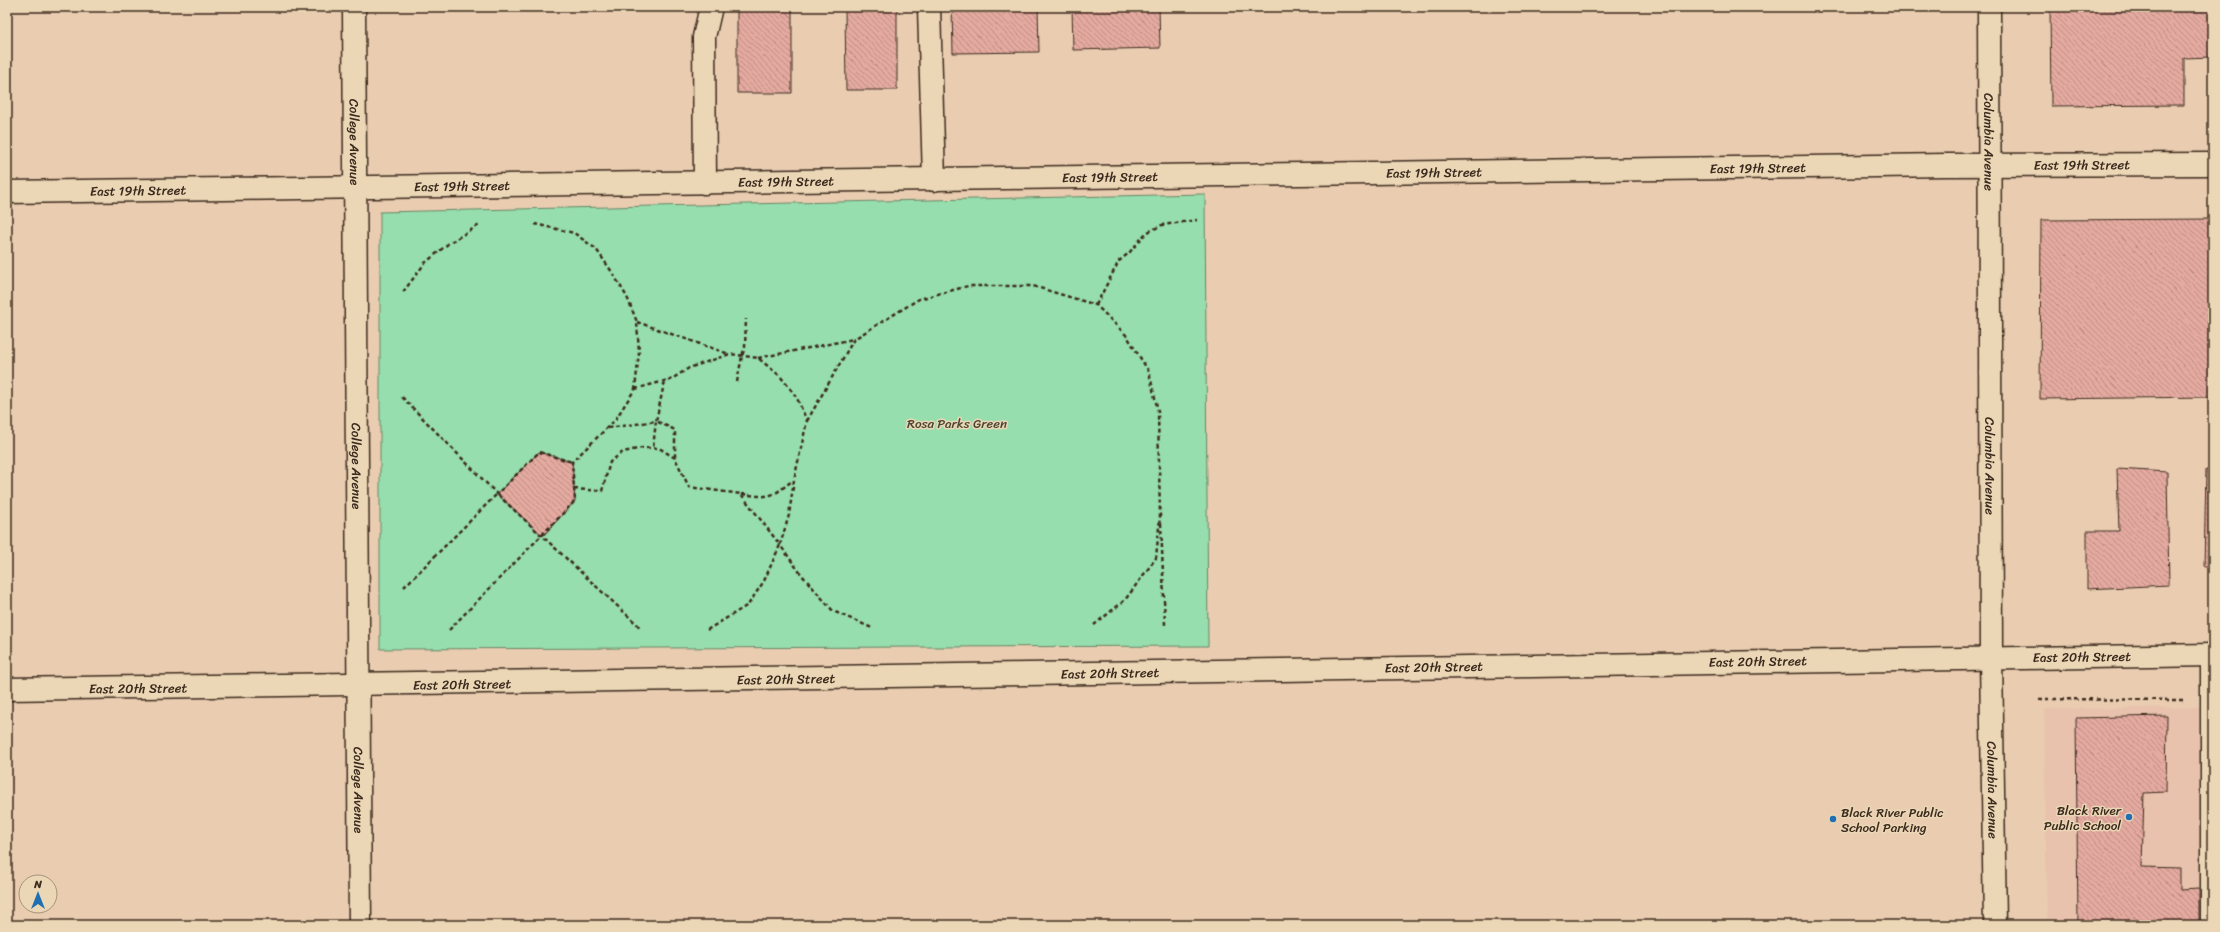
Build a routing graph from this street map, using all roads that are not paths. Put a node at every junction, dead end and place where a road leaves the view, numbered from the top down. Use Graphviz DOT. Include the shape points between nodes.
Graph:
graph roads {
  1 [pos="354,7"];
  2 [pos="711,7"];
  3 [pos="929,7"];
  4 [pos="1989,7"];
  5 [pos="2213,164"];
  6 [pos="1991,165"];
  7 [pos="934,180"];
  8 [pos="705,183"];
  9 [pos="354,188"];
  10 [pos="7,192"];
  11 [pos="2213,655"];
  12 [pos="1991,657"];
  13 [pos="359,686"];
  14 [pos="7,689"];
  15 [pos="2212,701"];
  16 [pos="360,925"];
  17 [pos="1995,925"];
  18 [pos="2212,925"];
  1 -- 9 [label="street, College Avenue"];
  2 -- 8 [label="street" via="704,38"];
  3 -- 7 [label="street"];
  4 -- 6 [label="street, Columbia Avenue"];
  5 -- 6 [label="street, East 19th Street"];
  6 -- 7 [label="street, East 19th Street"];
  6 -- 12 [label="street, Columbia Avenue"];
  7 -- 8 [label="street, East 19th Street"];
  8 -- 9 [label="street, East 19th Street"];
  9 -- 10 [label="street, East 19th Street"];
  9 -- 13 [label="street, College Avenue"];
  11 -- 12 [label="street, East 20th Street"];
  11 -- 15 [label="street"];
  12 -- 13 [label="street, East 20th Street"];
  12 -- 17 [label="street, Columbia Avenue"];
  13 -- 14 [label="street, East 20th Street"];
  13 -- 16 [label="street, College Avenue"];
  15 -- 18 [label="street"];
}
